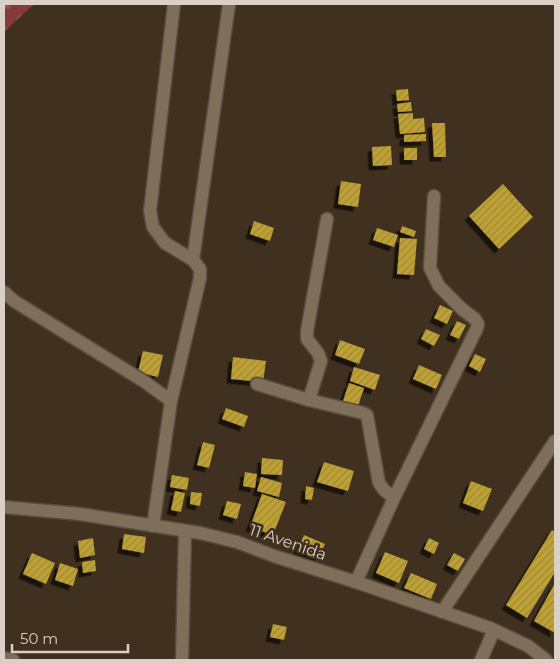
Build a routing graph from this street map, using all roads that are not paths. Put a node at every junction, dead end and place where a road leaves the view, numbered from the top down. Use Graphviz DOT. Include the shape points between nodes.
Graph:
graph roads {
  1 [pos="174,4"];
  2 [pos="229,4"];
  3 [pos="434,196"];
  4 [pos="327,219"];
  5 [pos="193,260"];
  6 [pos="4,292"];
  7 [pos="257,384"];
  8 [pos="309,400"];
  9 [pos="172,401"];
  10 [pos="555,441"];
  11 [pos="394,498"];
  12 [pos="4,507"];
  13 [pos="153,526"];
  14 [pos="185,531"];
  15 [pos="356,582"];
  16 [pos="442,612"];
  17 [pos="494,630"];
  18 [pos="4,658"];
  19 [pos="13,660"];
  20 [pos="182,660"];
  21 [pos="481,660"];
  22 [pos="546,660"];
  1 -- 5 [label="street" via="150,211 153,227 166,243"];
  2 -- 5 [label="street"];
  3 -- 11 [label="street" via="430,268 438,286 478,324"];
  4 -- 8 [label="street" via="307,331 307,340 321,361"];
  5 -- 9 [label="street" via="200,269 200,278"];
  6 -- 9 [label="street"];
  7 -- 8 [label="street"];
  8 -- 11 [label="street" via="363,412 367,416 379,483"];
  9 -- 13 [label="street"];
  10 -- 16 [label="street"];
  11 -- 15 [label="street"];
  12 -- 13 [label="street, 11 Avenida" via="80,514"];
  13 -- 14 [label="street, 11 Avenida"];
  14 -- 15 [label="street, 11 Avenida" via="237,542"];
  14 -- 20 [label="street"];
  15 -- 16 [label="street, 11 Avenida"];
  16 -- 17 [label="street, 11 Avenida"];
  17 -- 21 [label="street"];
  17 -- 22 [label="street, 11 Avenida" via="528,646"];
  18 -- 19 [label="street"];
}
